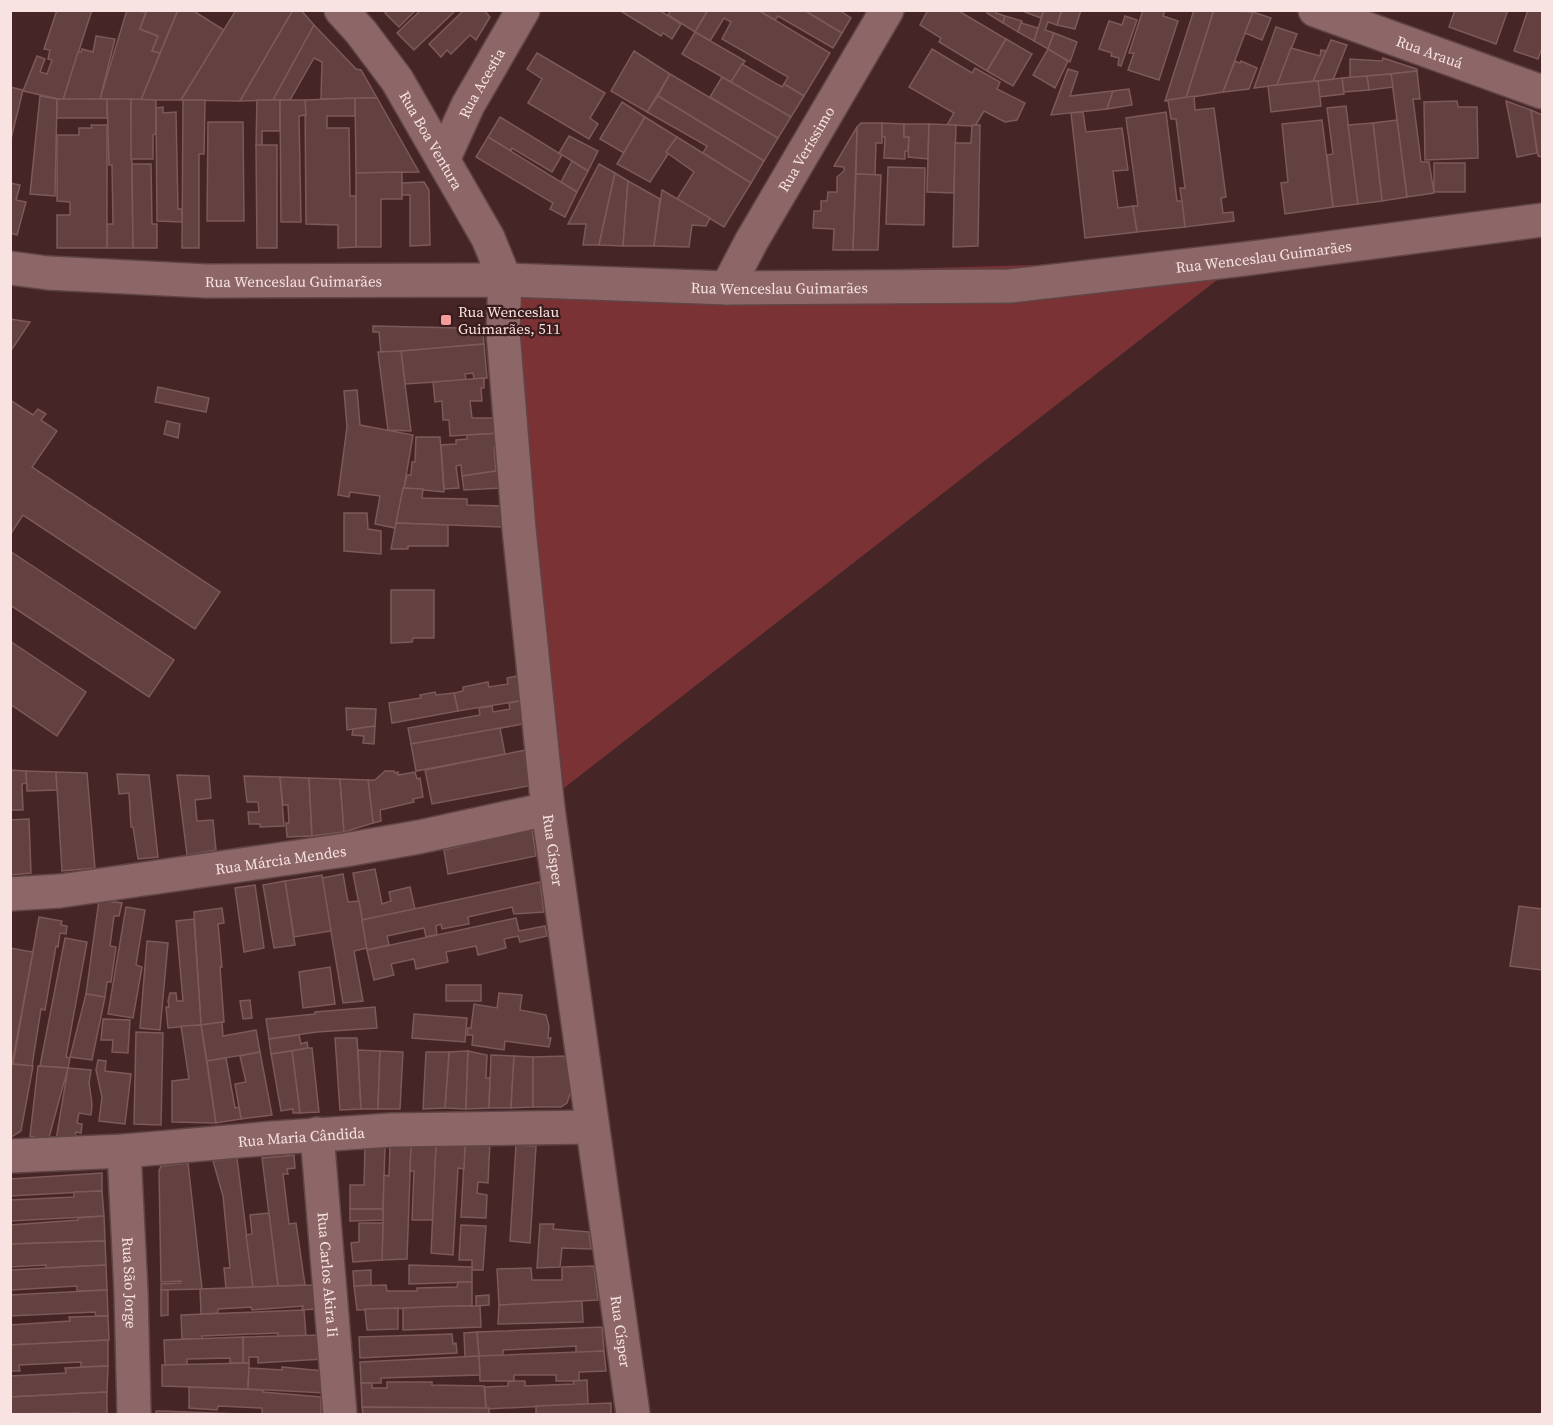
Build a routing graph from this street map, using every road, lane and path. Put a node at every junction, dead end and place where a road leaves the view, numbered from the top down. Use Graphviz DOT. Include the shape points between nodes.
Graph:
graph roads {
  1 [pos="341,10"];
  2 [pos="523,10"];
  3 [pos="887,10"];
  4 [pos="1315,10"];
  5 [pos="1542,92"];
  6 [pos="443,160"];
  7 [pos="1542,220"];
  8 [pos="10,268"];
  9 [pos="505,280"];
  10 [pos="727,288"];
  11 [pos="548,809"];
  12 [pos="10,894"];
  13 [pos="592,1127"];
  14 [pos="317,1134"];
  15 [pos="124,1151"];
  16 [pos="10,1156"];
  17 [pos="134,1414"];
  18 [pos="340,1414"];
  19 [pos="633,1414"];
  1 -- 6 [label="street, Rua Boa Ventura" via="397,80"];
  2 -- 6 [label="street, Rua Acestia" via="468,105"];
  3 -- 10 [label="street, Rua Veríssimo"];
  4 -- 5 [label="street, Rua Arauá"];
  6 -- 9 [label="street, Rua Boa Ventura" via="488,238"];
  7 -- 10 [label="street, Rua Wenceslau Guimarães" via="1244,260 1010,286"];
  8 -- 9 [label="street, Rua Wenceslau Guimarães" via="206,281"];
  9 -- 10 [label="street, Rua Wenceslau Guimarães"];
  9 -- 11 [label="street, Rua Císper" via="504,332 517,494"];
  11 -- 12 [label="street, Rua Márcia Mendes" via="345,850 60,891"];
  11 -- 13 [label="street, Rua Císper"];
  13 -- 14 [label="street, Rua Maria Cândida"];
  13 -- 19 [label="street, Rua Císper"];
  14 -- 15 [label="street, Rua Maria Cândida"];
  14 -- 18 [label="street, Rua Carlos Akira Ii"];
  15 -- 16 [label="street, Rua Maria Cândida"];
  15 -- 17 [label="street, Rua São Jorge"];
}
